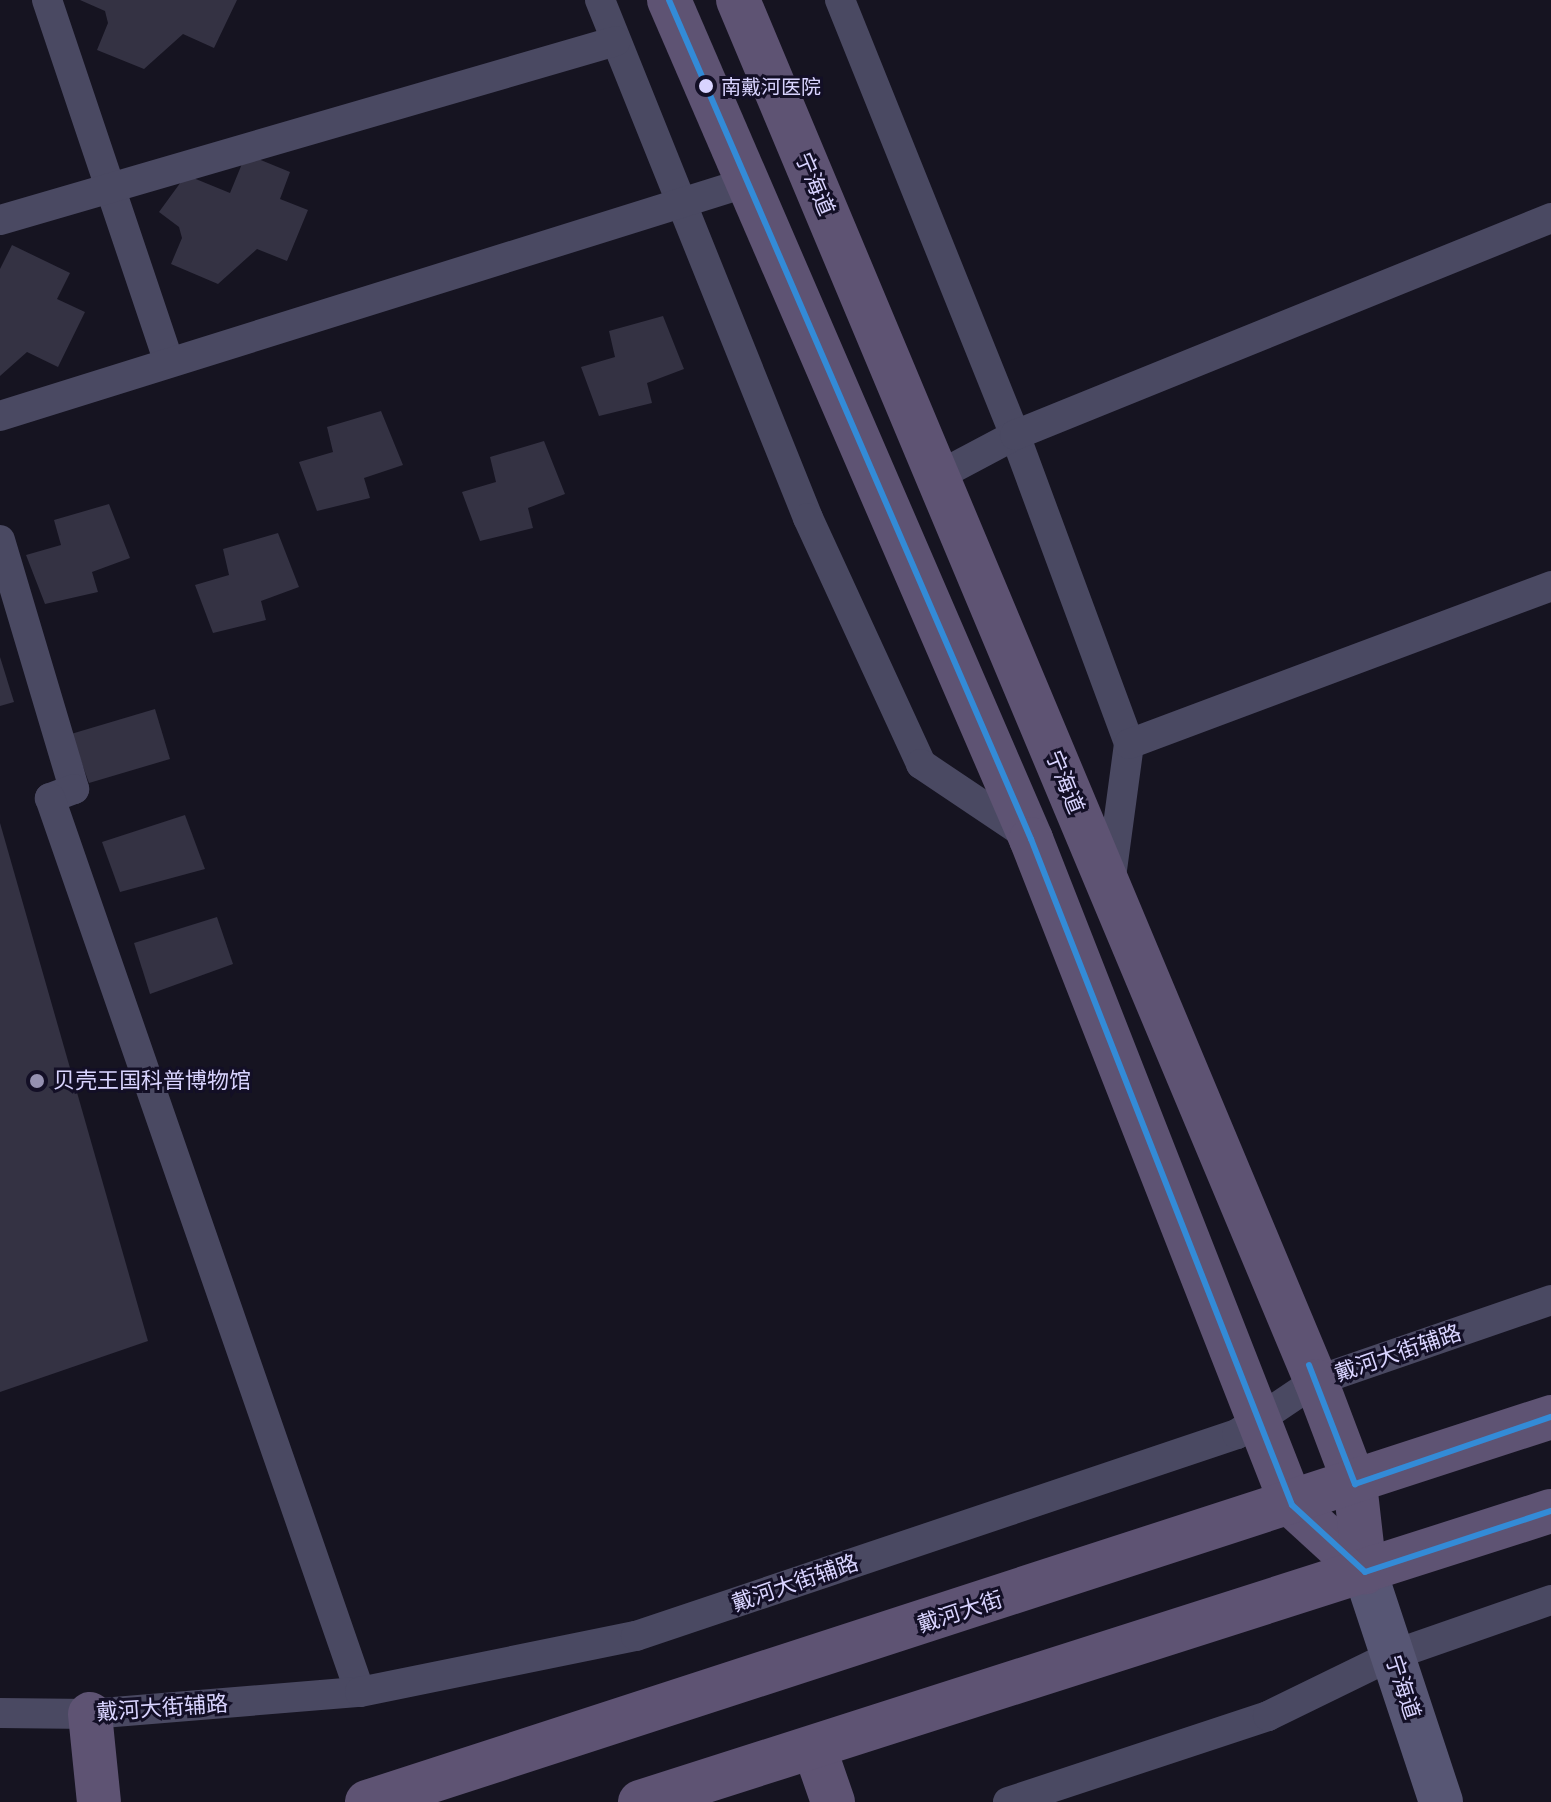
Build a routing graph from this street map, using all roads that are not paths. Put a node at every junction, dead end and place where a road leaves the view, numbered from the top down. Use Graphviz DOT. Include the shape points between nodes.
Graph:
graph roads {
  1 [pos="47,0"];
  2 [pos="600,0"];
  3 [pos="669,0"];
  4 [pos="738,0"];
  5 [pos="840,0"];
  6 [pos="616,41"];
  7 [pos="748,182"];
  8 [pos="107,186"];
  9 [pos="679,201"];
  10 [pos="1551,218"];
  11 [pos="0,220"];
  12 [pos="168,360"];
  13 [pos="0,416"];
  14 [pos="1015,435"];
  15 [pos="938,476"];
  16 [pos="0,540"];
  17 [pos="1551,586"];
  18 [pos="1129,744"];
  19 [pos="1031,839"];
  20 [pos="1109,891"];
  21 [pos="1551,1300"];
  22 [pos="1316,1381"];
  23 [pos="1262,1417"];
  24 [pos="1551,1417"];
  25 [pos="1355,1484"];
  26 [pos="1292,1505"];
  27 [pos="1551,1511"];
  28 [pos="1365,1572"];
  29 [pos="1551,1600"];
  30 [pos="1393,1655"];
  31 [pos="360,1692"];
  32 [pos="0,1713"];
  33 [pos="90,1714"];
  34 [pos="815,1750"];
  35 [pos="99,1802"];
  36 [pos="367,1802"];
  37 [pos="640,1802"];
  38 [pos="833,1802"];
  39 [pos="1008,1802"];
  40 [pos="1441,1802"];
  1 -- 8 [label="street"];
  2 -- 6 [label="street"];
  3 -- 7 [label="main road, 宁海道"];
  4 -- 15 [label="main road, 宁海道"];
  5 -- 14 [label="street"];
  6 -- 8 [label="street"];
  6 -- 9 [label="street"];
  7 -- 9 [label="street"];
  7 -- 19 [label="main road, 宁海道"];
  8 -- 11 [label="street"];
  8 -- 12 [label="street"];
  9 -- 12 [label="street"];
  9 -- 19 [label="street" via="808,518 921,764"];
  10 -- 14 [label="street"];
  12 -- 13 [label="street"];
  14 -- 15 [label="street"];
  14 -- 18 [label="street"];
  15 -- 20 [label="main road, 宁海道"];
  16 -- 31 [label="street" via="74,789 50,798"];
  17 -- 18 [label="street"];
  18 -- 20 [label="street"];
  19 -- 23 [label="main road, 宁海道"];
  20 -- 22 [label="main road, 宁海道"];
  21 -- 22 [label="street, 戴河大街辅路"];
  22 -- 23 [label="street, 戴河大街辅路"];
  22 -- 25 [label="main road, 宁海道"];
  23 -- 26 [label="main road, 宁海道"];
  23 -- 31 [label="street, 戴河大街辅路" via="1237,1434 636,1636"];
  24 -- 25 [label="main road, 戴河大街"];
  25 -- 26 [label="main road, 戴河大街"];
  25 -- 28 [label="main road, 宁海道"];
  26 -- 28 [label="main road, 宁海道"];
  26 -- 36 [label="main road, 戴河大街"];
  27 -- 28 [label="main road"];
  28 -- 30 [label="main road, 宁海道"];
  28 -- 34 [label="main road"];
  29 -- 30 [label="street"];
  30 -- 39 [label="street" via="1268,1716"];
  30 -- 40 [label="main road, 宁海道"];
  31 -- 33 [label="street, 戴河大街辅路"];
  32 -- 33 [label="street, 戴河大街辅路"];
  33 -- 35 [label="main road"];
  34 -- 37 [label="main road"];
  34 -- 38 [label="main road"];
}
